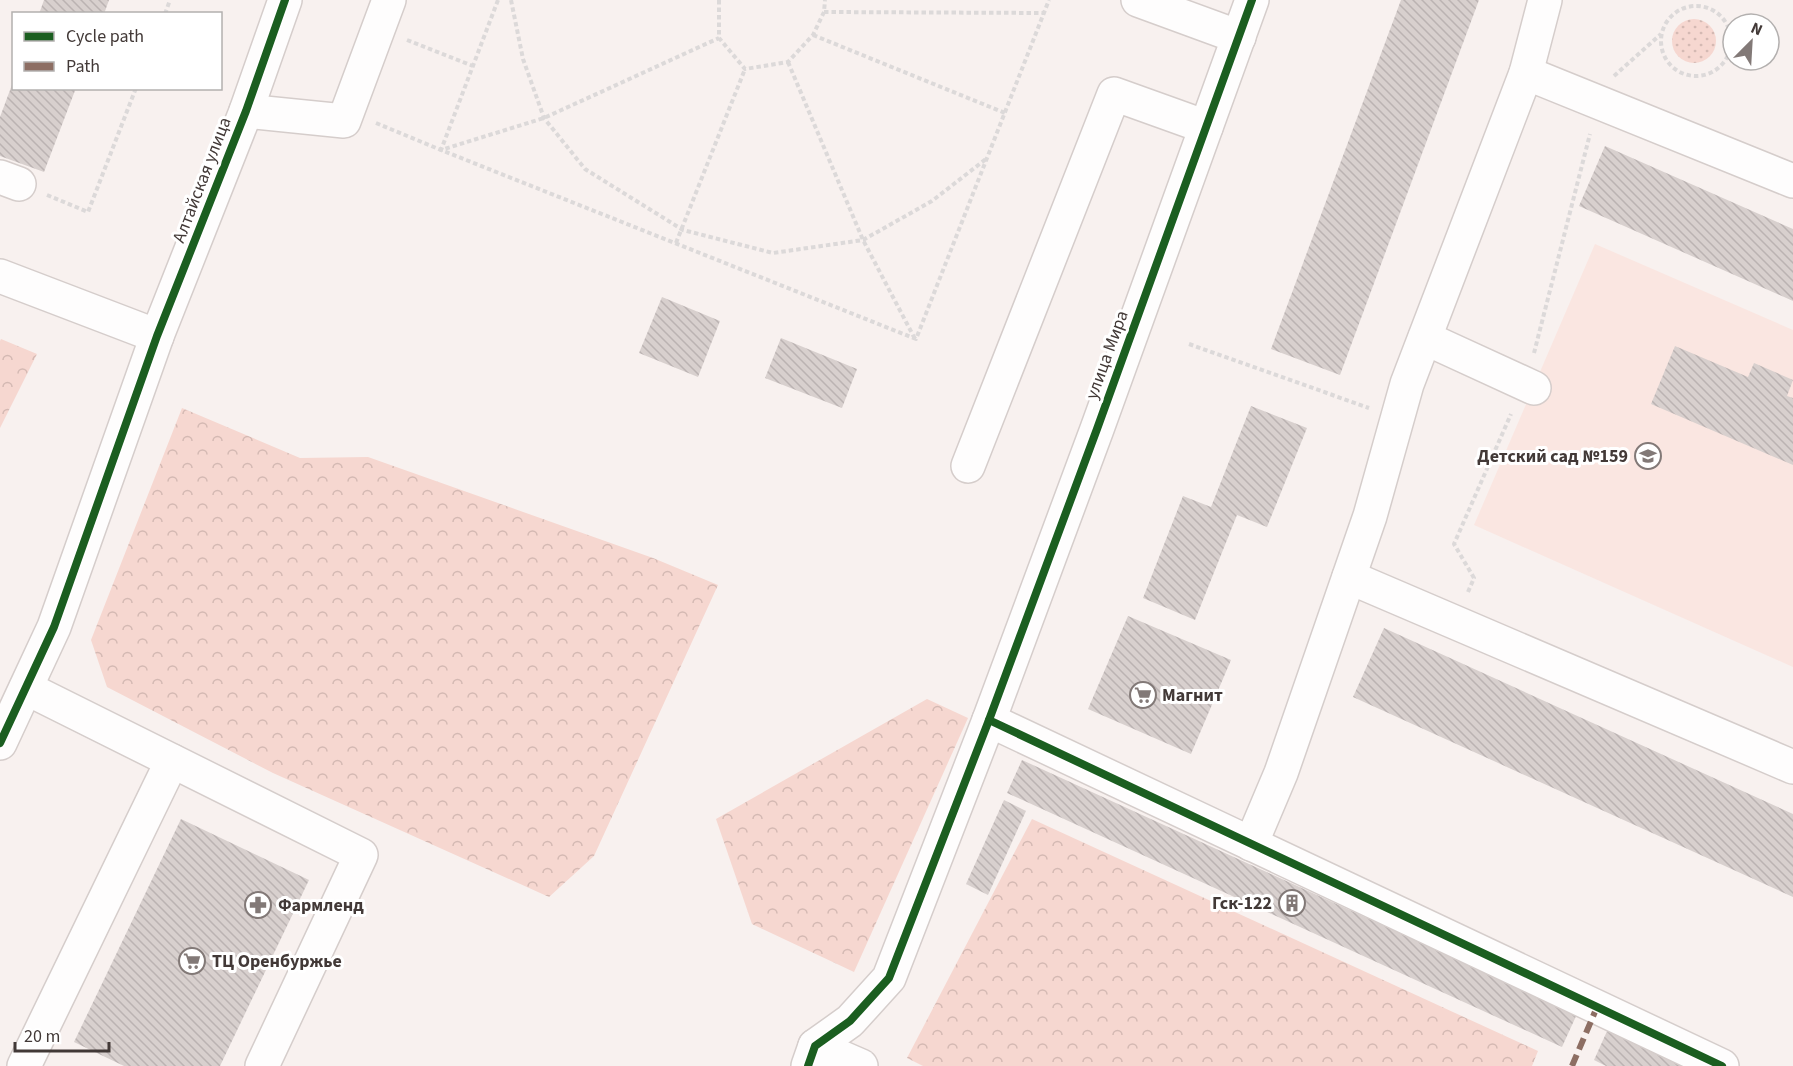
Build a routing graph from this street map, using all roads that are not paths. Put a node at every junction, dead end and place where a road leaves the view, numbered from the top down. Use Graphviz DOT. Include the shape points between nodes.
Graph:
graph roads {
  1 [pos="285,0"];
  2 [pos="1252,0"];
  3 [pos="1545,0"];
  4 [pos="1148,2"];
  5 [pos="384,14"];
  6 [pos="1239,37"];
  7 [pos="1526,73"];
  8 [pos="246,111"];
  9 [pos="1206,127"];
  10 [pos="1793,181"];
  11 [pos="0,276"];
  12 [pos="157,336"];
  13 [pos="1425,338"];
  14 [pos="1529,386"];
  15 [pos="968,466"];
  16 [pos="1349,577"];
  17 [pos="26,688"];
  18 [pos="989,720"];
  19 [pos="3,730"];
  20 [pos="172,761"];
  21 [pos="1793,767"];
  22 [pos="1251,843"];
  23 [pos="812,1056"];
  24 [pos="0,1058"];
  25 [pos="17,1066"];
  26 [pos="24,1066"];
  27 [pos="262,1066"];
  28 [pos="861,1066"];
  29 [pos="1722,1066"];
  1 -- 8 [label="street, Алтайская улица"];
  2 -- 6 [label="street, улица Мира"];
  3 -- 7 [label="street"];
  4 -- 6 [label="street"];
  5 -- 8 [label="street" via="344,121"];
  6 -- 9 [label="street, улица Мира"];
  7 -- 10 [label="street"];
  7 -- 13 [label="street"];
  8 -- 12 [label="street, Алтайская улица"];
  9 -- 15 [label="street" via="1114,94"];
  9 -- 18 [label="street, улица Мира"];
  11 -- 12 [label="street"];
  12 -- 17 [label="street, Алтайская улица" via="54,627"];
  13 -- 14 [label="street"];
  13 -- 16 [label="street" via="1407,384"];
  16 -- 21 [label="street"];
  16 -- 22 [label="street" via="1281,773"];
  17 -- 19 [label="street, Алтайская улица"];
  17 -- 20 [label="street"];
  18 -- 22 [label="street"];
  18 -- 23 [label="street, улица Мира" via="889,978"];
  20 -- 26 [label="street"];
  20 -- 27 [label="street" via="361,855"];
  22 -- 29 [label="street"];
  23 -- 28 [label="street"];
  24 -- 25 [label="street"];
}
